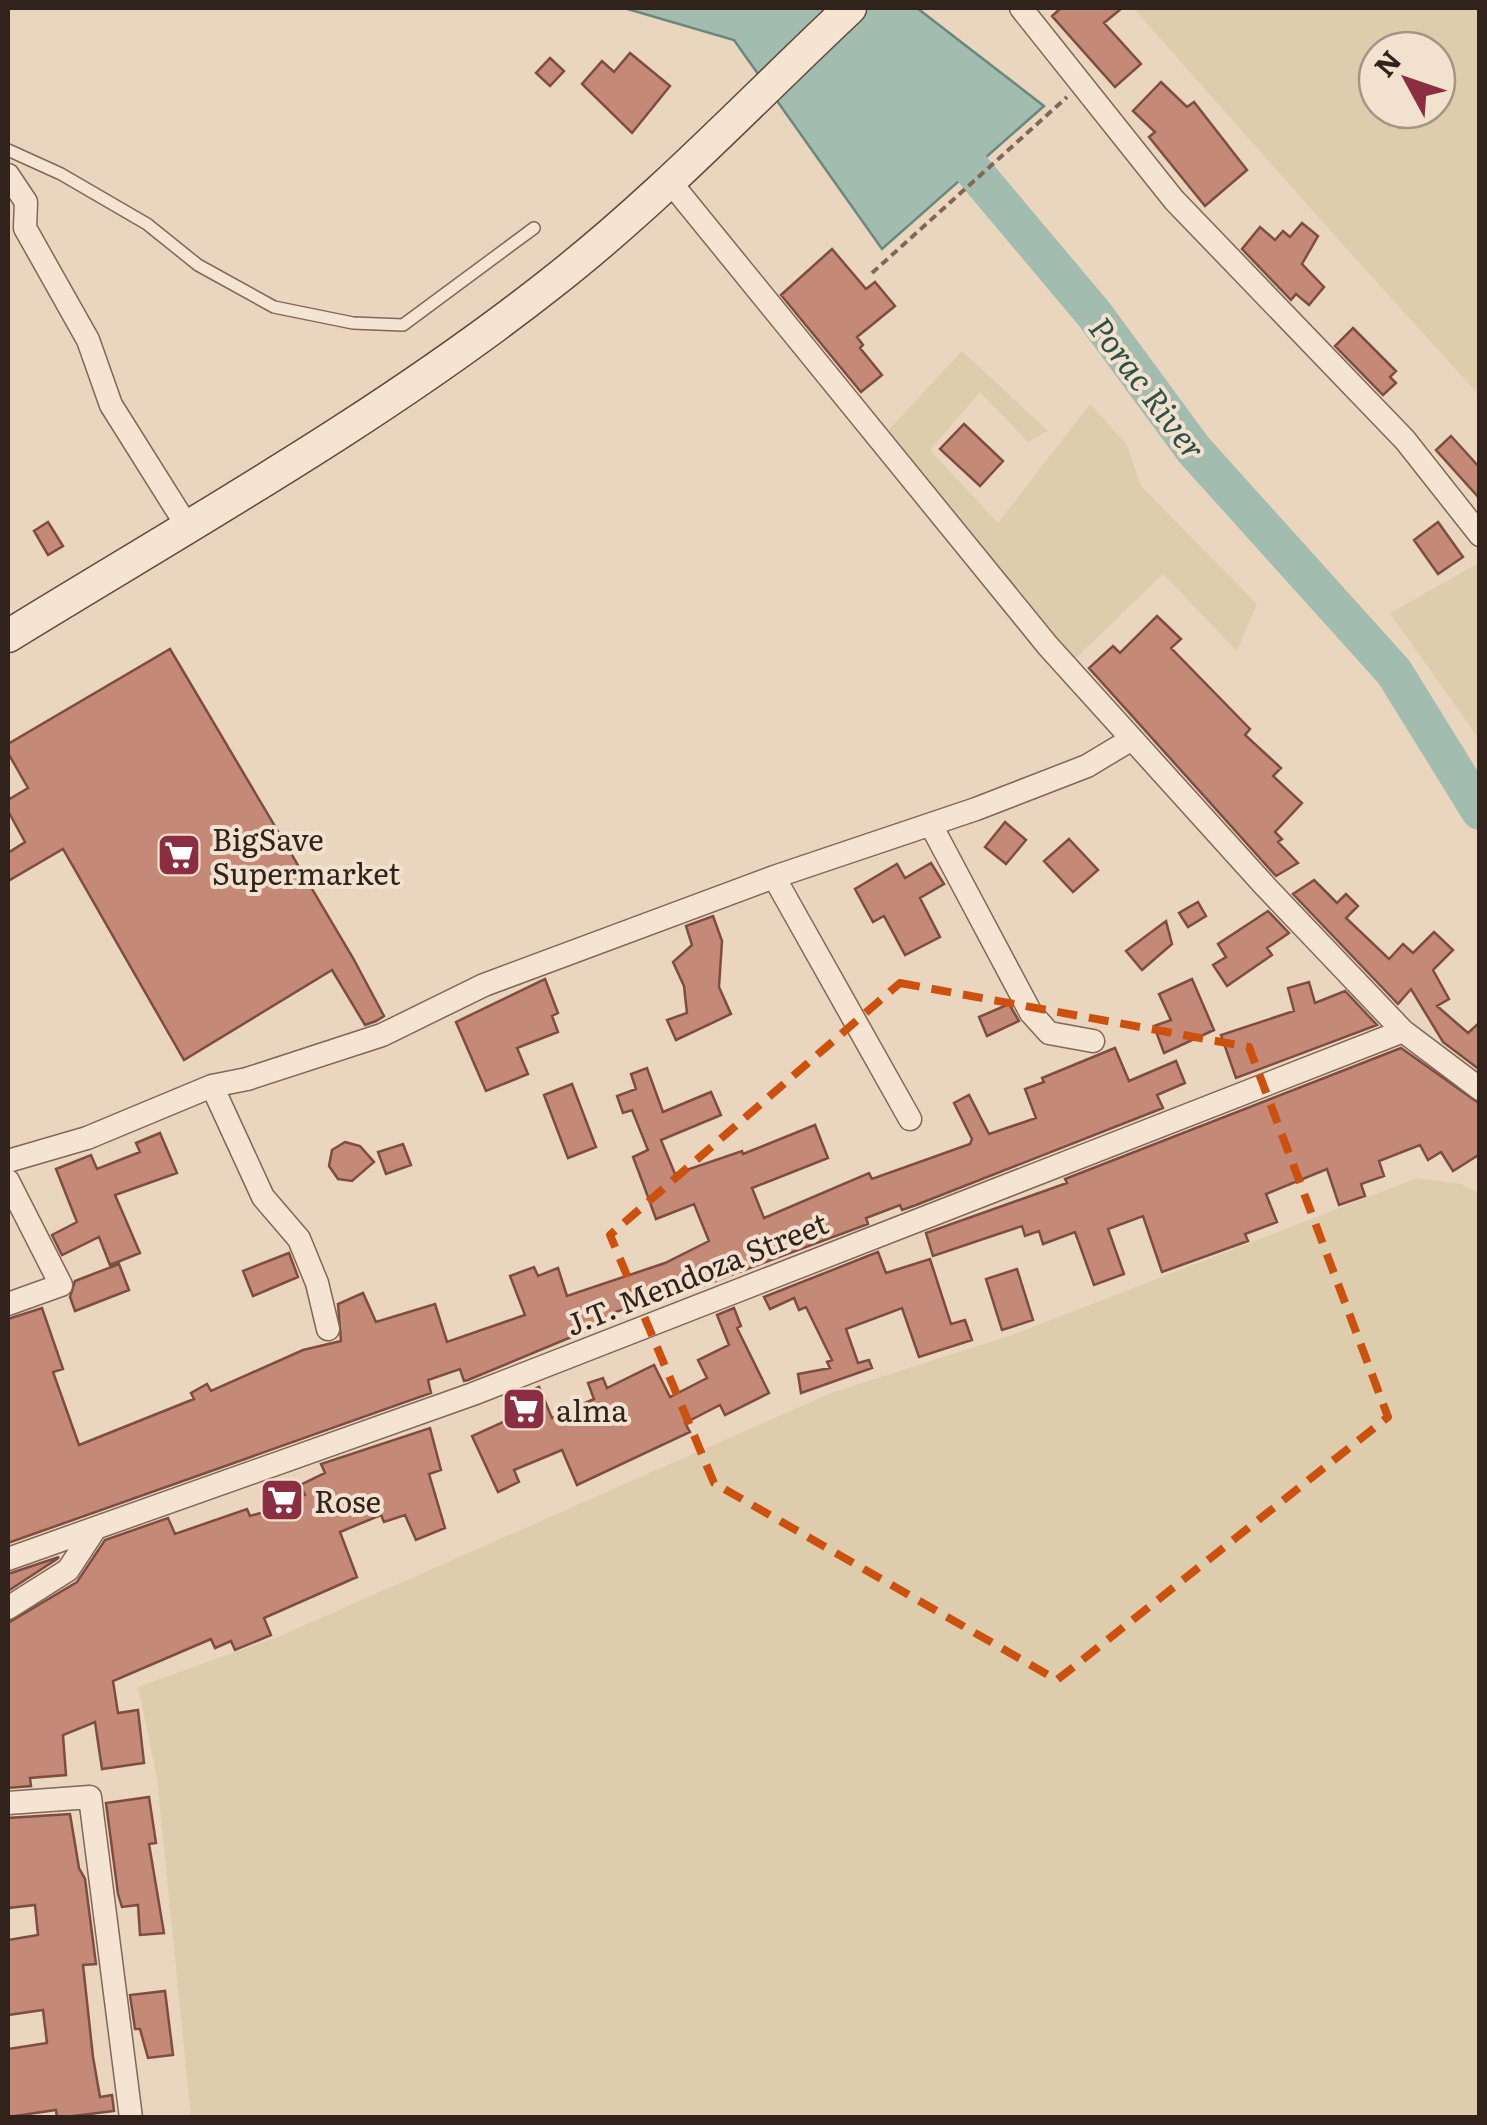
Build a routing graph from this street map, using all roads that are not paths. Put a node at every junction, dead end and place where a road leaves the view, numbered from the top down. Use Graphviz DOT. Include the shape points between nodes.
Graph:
graph roads {
  1 [pos="850,8"];
  2 [pos="1020,8"];
  3 [pos="8,150"];
  4 [pos="8,175"];
  5 [pos="671,182"];
  6 [pos="534,228"];
  7 [pos="187,526"];
  8 [pos="1480,536"];
  9 [pos="8,636"];
  10 [pos="1132,739"];
  11 [pos="931,826"];
  12 [pos="774,877"];
  13 [pos="1403,1030"];
  14 [pos="1093,1041"];
  15 [pos="212,1086"];
  16 [pos="1480,1089"];
  17 [pos="910,1120"];
  18 [pos="8,1161"];
  19 [pos="8,1181"];
  20 [pos="8,1304"];
  21 [pos="328,1329"];
  22 [pos="93,1532"];
  23 [pos="8,1559"];
  24 [pos="8,1608"];
  25 [pos="8,1803"];
  26 [pos="131,2118"];
  1 -- 5 [label="street"];
  2 -- 8 [label="street" via="1174,200 1406,440"];
  3 -- 6 [label="lane" via="147,224 198,265 274,307 353,323 403,325"];
  4 -- 7 [label="street" via="26,202 25,228 88,340 111,404"];
  5 -- 7 [label="street" via="548,286 383,405"];
  5 -- 10 [label="street" via="1048,646"];
  7 -- 9 [label="street"];
  10 -- 11 [label="street" via="1086,766"];
  10 -- 13 [label="street"];
  11 -- 12 [label="street"];
  11 -- 14 [label="street" via="1031,1013 1049,1034"];
  12 -- 15 [label="street" via="484,984 382,1035"];
  12 -- 17 [label="street"];
  13 -- 16 [label="street"];
  13 -- 22 [label="street, J.T. Mendoza Street" via="473,1394"];
  15 -- 18 [label="street" via="87,1138"];
  15 -- 21 [label="street" via="263,1196 298,1239"];
  19 -- 20 [label="street" via="60,1285"];
  22 -- 23 [label="street, J.T. Mendoza Street"];
  22 -- 24 [label="street" via="68,1570"];
  25 -- 26 [label="street" via="90,1796"];
}
